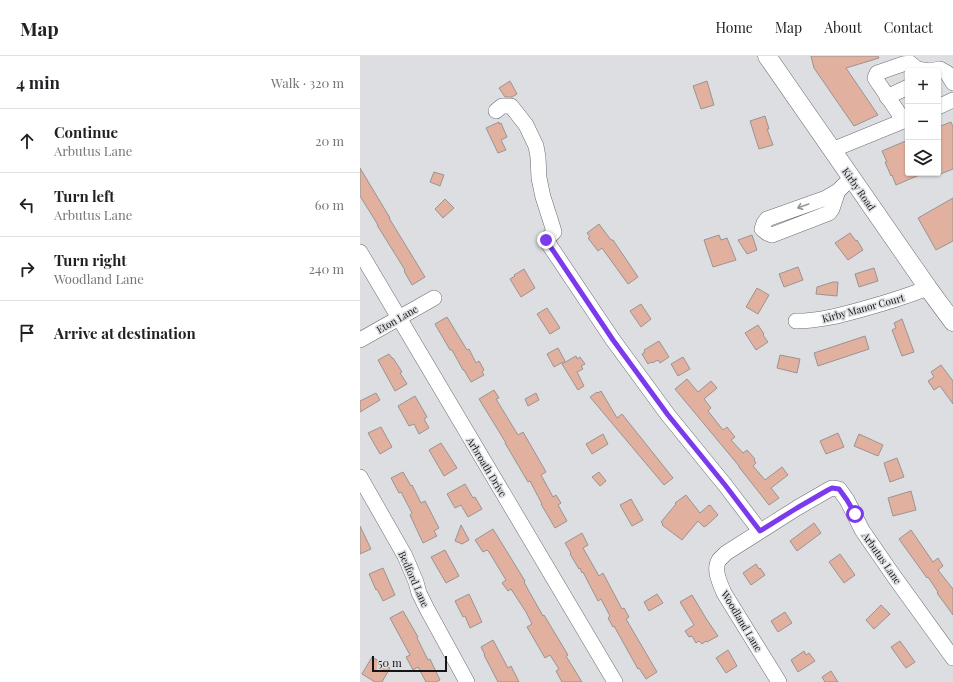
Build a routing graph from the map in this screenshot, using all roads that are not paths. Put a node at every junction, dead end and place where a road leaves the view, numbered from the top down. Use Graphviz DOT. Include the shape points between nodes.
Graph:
graph roads {
  1 [pos="767,56"];
  2 [pos="916,68"];
  3 [pos="941,69"];
  4 [pos="953,83"];
  5 [pos="905,88"];
  6 [pos="887,97"];
  7 [pos="953,100"];
  8 [pos="941,106"];
  9 [pos="496,111"];
  10 [pos="905,119"];
  11 [pos="905,120"];
  12 [pos="832,150"];
  13 [pos="851,178"];
  14 [pos="838,191"];
  15 [pos="360,252"];
  16 [pos="928,288"];
  17 [pos="434,298"];
  18 [pos="398,318"];
  19 [pos="796,321"];
  20 [pos="953,322"];
  21 [pos="360,340"];
  22 [pos="360,477"];
  23 [pos="760,531"];
  24 [pos="953,658"];
  25 [pos="467,682"];
  26 [pos="615,682"];
  27 [pos="779,682"];
  1 -- 12 [label="main road, Kirby Road"];
  2 -- 6 [label="street" via="910,63 877,73 875,78"];
  3 -- 4 [label="street" via="947,72"];
  5 -- 6 [label="street"];
  6 -- 10 [label="street"];
  7 -- 8 [label="street"];
  9 -- 23 [label="street" via="502,106 511,106 526,125 536,146 539,178 554,232 546,240 617,346"];
  11 -- 12 [label="street"];
  12 -- 13 [label="main road, Kirby Road"];
  13 -- 14 [label="street"];
  13 -- 16 [label="main road, Kirby Road"];
  15 -- 18 [label="street, Arbroath Drive"];
  16 -- 19 [label="street, Kirby Manor Court" via="841,315 819,320"];
  16 -- 20 [label="main road, Kirby Road"];
  17 -- 18 [label="street, Eton Lane"];
  18 -- 21 [label="street, Eton Lane"];
  18 -- 26 [label="street, Arbroath Drive"];
  22 -- 25 [label="street, Bedford Lane" via="405,556 427,609"];
  23 -- 24 [label="street, Arbutus Lane" via="828,490 839,489 862,530"];
  23 -- 27 [label="street, Woodland Lane" via="719,560 718,581"];
}
